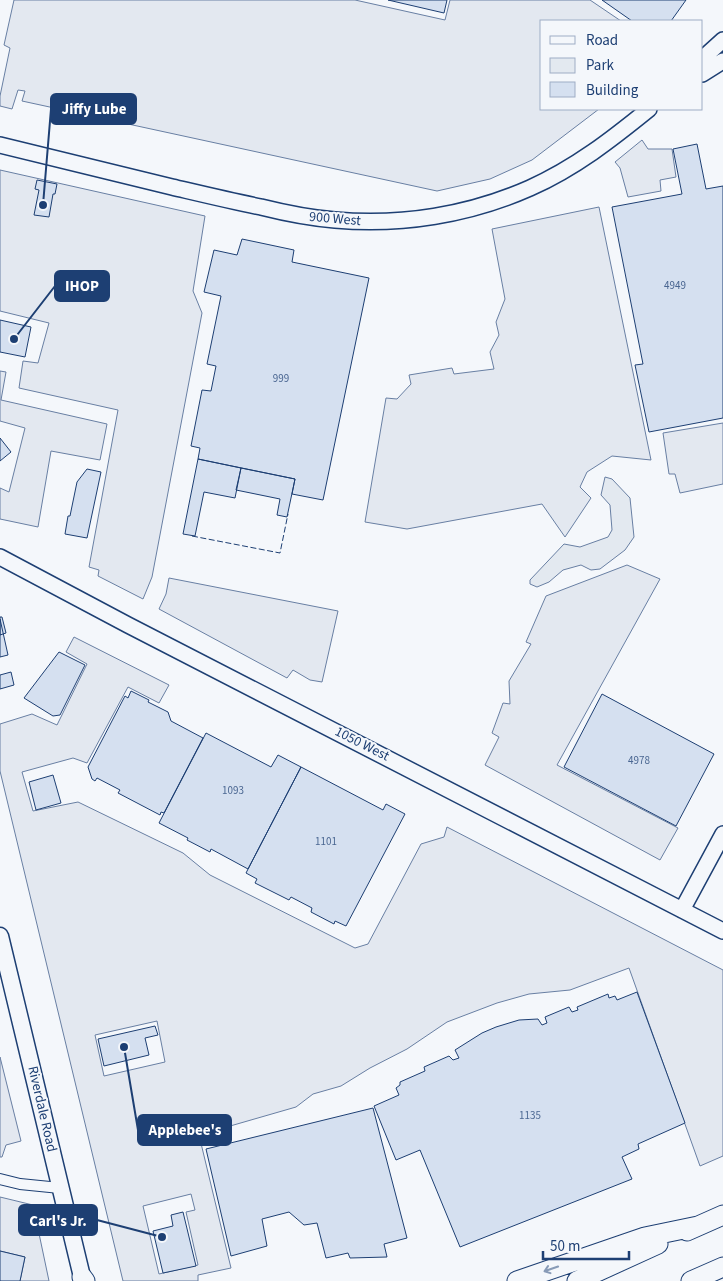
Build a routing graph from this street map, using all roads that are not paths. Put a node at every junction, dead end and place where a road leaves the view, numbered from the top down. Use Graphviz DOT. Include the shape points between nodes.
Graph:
graph roads {
  1 [pos="723,40"];
  2 [pos="703,59"];
  3 [pos="723,61"];
  4 [pos="703,73"];
  5 [pos="648,110"];
  6 [pos="0,145"];
  7 [pos="0,557"];
  8 [pos="723,834"];
  9 [pos="682,910"];
  10 [pos="723,931"];
  11 [pos="0,936"];
  12 [pos="0,1179"];
  13 [pos="60,1188"];
  14 [pos="723,1215"];
  15 [pos="698,1226"];
  16 [pos="723,1267"];
  17 [pos="83,1280"];
  18 [pos="517,1281"];
  19 [pos="577,1281"];
  20 [pos="692,1281"];
  1 -- 2 [label="street"];
  3 -- 4 [label="street"];
  5 -- 6 [label="street, 900 West" via="600,148 530,188 472,208 388,222 300,216"];
  7 -- 9 [label="street, 1050 West"];
  8 -- 9 [label="street"];
  9 -- 10 [label="street, 1050 West"];
  11 -- 13 [label="main road, Riverdale Road"];
  12 -- 13 [label="street"];
  13 -- 17 [label="main road, Riverdale Road"];
  14 -- 15 [label="highway"];
  15 -- 18 [label="highway, one-way" via="645,1238"];
  15 -- 19 [label="highway"];
  16 -- 20 [label="highway"];
}
